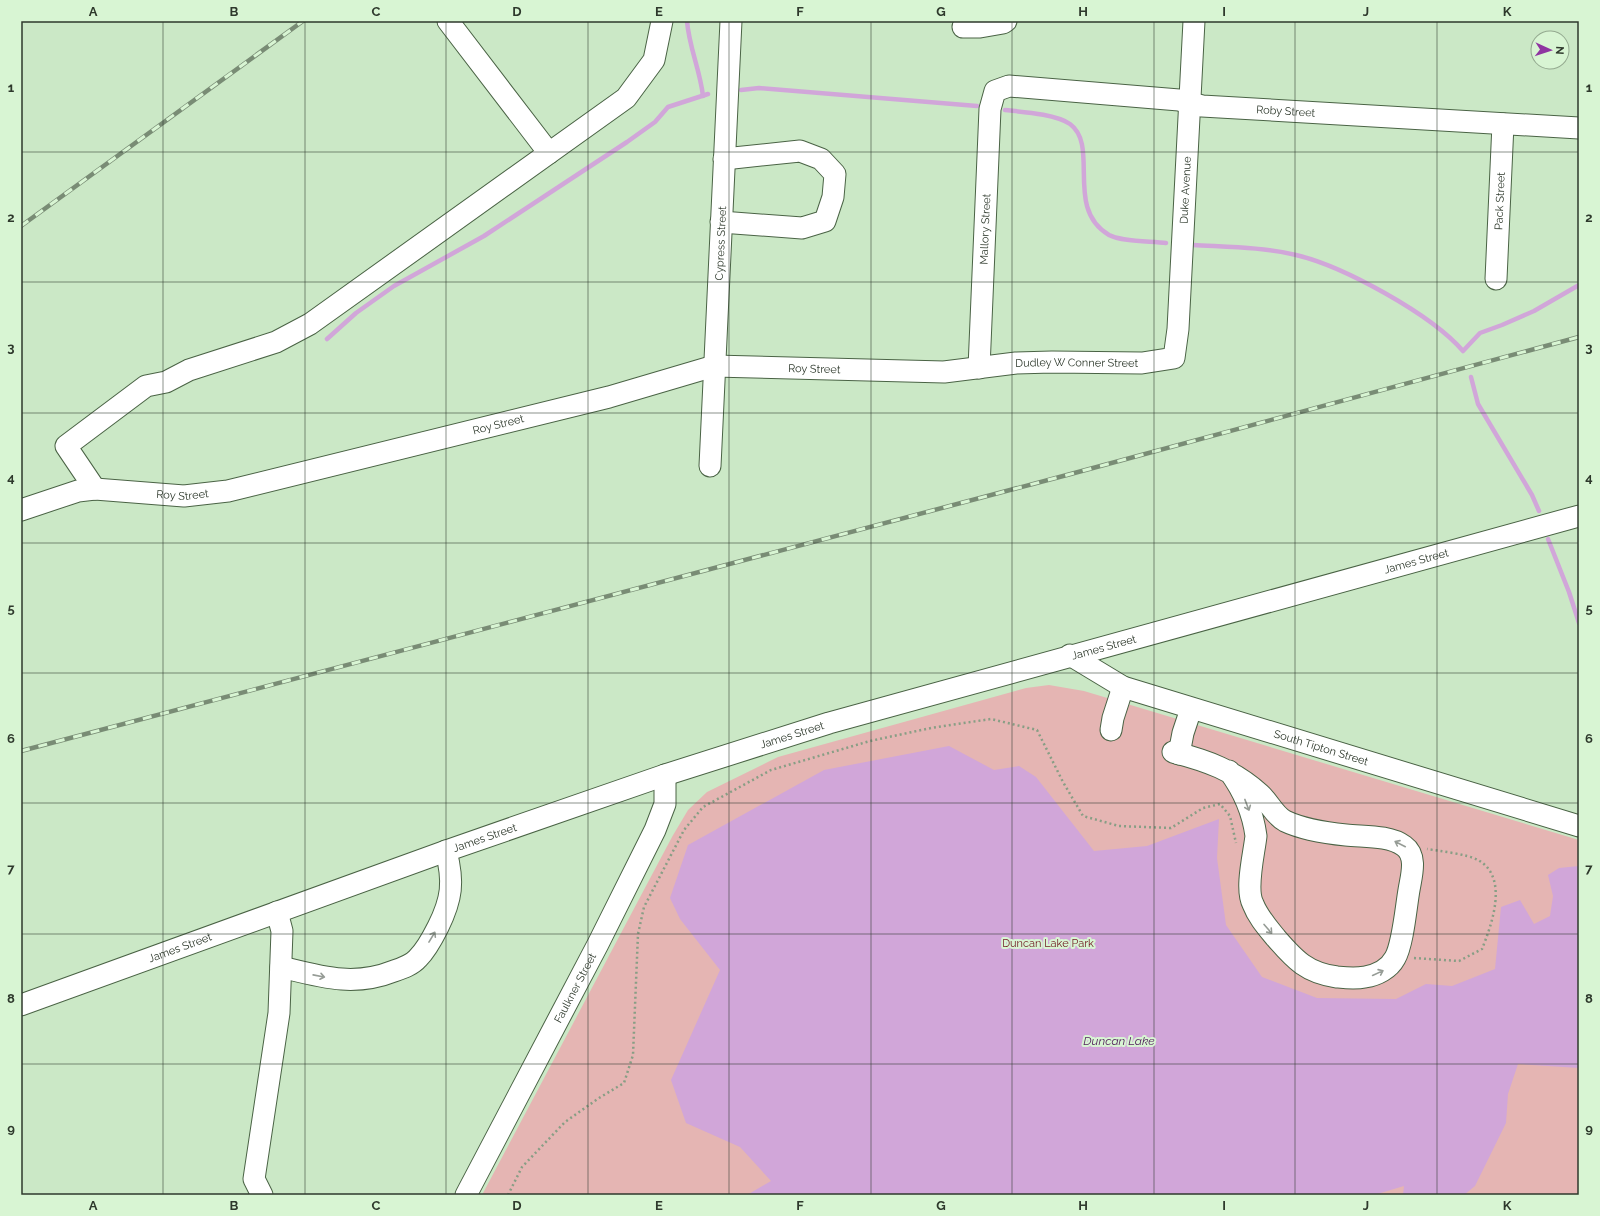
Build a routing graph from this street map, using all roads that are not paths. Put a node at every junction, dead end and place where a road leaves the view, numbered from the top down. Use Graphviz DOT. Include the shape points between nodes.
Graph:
graph roads {
  1 [pos="448,21"];
  2 [pos="662,21"];
  3 [pos="731,21"];
  4 [pos="1006,21"];
  5 [pos="1194,21"];
  6 [pos="963,27"];
  7 [pos="995,91"];
  8 [pos="1190,103"];
  9 [pos="1503,124"];
  10 [pos="1579,128"];
  11 [pos="549,153"];
  12 [pos="724,159"];
  13 [pos="721,222"];
  14 [pos="1496,279"];
  15 [pos="1174,358"];
  16 [pos="714,366"];
  17 [pos="979,368"];
  18 [pos="710,466"];
  19 [pos="95,489"];
  20 [pos="21,510"];
  21 [pos="1579,516"];
  22 [pos="1070,655"];
  23 [pos="1122,687"];
  24 [pos="1191,708"];
  25 [pos="1112,730"];
  26 [pos="1229,771"];
  27 [pos="665,775"];
  28 [pos="1277,815"];
  29 [pos="1579,826"];
  30 [pos="1255,828"];
  31 [pos="446,851"];
  32 [pos="277,912"];
  33 [pos="281,967"];
  34 [pos="21,1005"];
  35 [pos="262,1195"];
  36 [pos="466,1195"];
  1 -- 11 [label="street"];
  2 -- 11 [label="street" via="654,60 626,98"];
  3 -- 12 [label="street, Cypress Street"];
  4 -- 6 [label="street" via="980,27"];
  5 -- 8 [label="street, Duke Avenue"];
  7 -- 8 [label="street, Roby Street" via="1009,86"];
  7 -- 17 [label="street, Mallory Street" via="990,109"];
  8 -- 9 [label="street, Roby Street" via="1202,106"];
  8 -- 15 [label="street, Duke Avenue" via="1178,329"];
  9 -- 10 [label="street, Roby Street"];
  9 -- 14 [label="street, Pack Street"];
  11 -- 19 [label="street" via="310,324 276,342 189,370 166,382 146,386 66,446"];
  12 -- 13 [label="street, Cypress Street"];
  12 -- 13 [label="street" via="800,152 820,160 835,174 833,197 825,220 802,228"];
  13 -- 16 [label="street, Cypress Street"];
  15 -- 17 [label="street, Dudley W Conner Street" via="1142,363 1016,363"];
  16 -- 17 [label="street, Roy Street" via="944,372"];
  16 -- 18 [label="street, Cypress Street"];
  16 -- 19 [label="street, Roy Street" via="609,397 228,491 184,496"];
  19 -- 20 [label="street, Roy Street" via="78,491"];
  21 -- 22 [label="street, James Street" via="1283,599"];
  22 -- 23 [label="street, South Tipton Street"];
  22 -- 27 [label="street, James Street" via="829,723"];
  23 -- 24 [label="street, South Tipton Street"];
  23 -- 25 [label="street"];
  24 -- 26 [label="street" via="1176,753"];
  24 -- 29 [label="street, South Tipton Street"];
  26 -- 28 [label="street" via="1247,783"];
  26 -- 30 [label="street, one-way" via="1238,783"];
  27 -- 31 [label="street, James Street"];
  27 -- 36 [label="street, Faulkner Street" via="665,804 655,830"];
  28 -- 30 [label="street"];
  30 -- 28 [label="street, one-way" via="1250,891 1252,903 1262,922 1292,956 1308,969 1321,975 1355,979 1386,969 1396,957 1412,872 1411,852 1395,842 1374,837 1322,832 1285,821"];
  31 -- 32 [label="street, James Street"];
  33 -- 31 [label="street, one-way" via="316,976 356,980 378,977 406,967 419,958 446,912 451,885 451,871"];
  32 -- 33 [label="street" via="282,931"];
  32 -- 34 [label="street, James Street"];
  33 -- 35 [label="street" via="279,1013 254,1179"];
}
